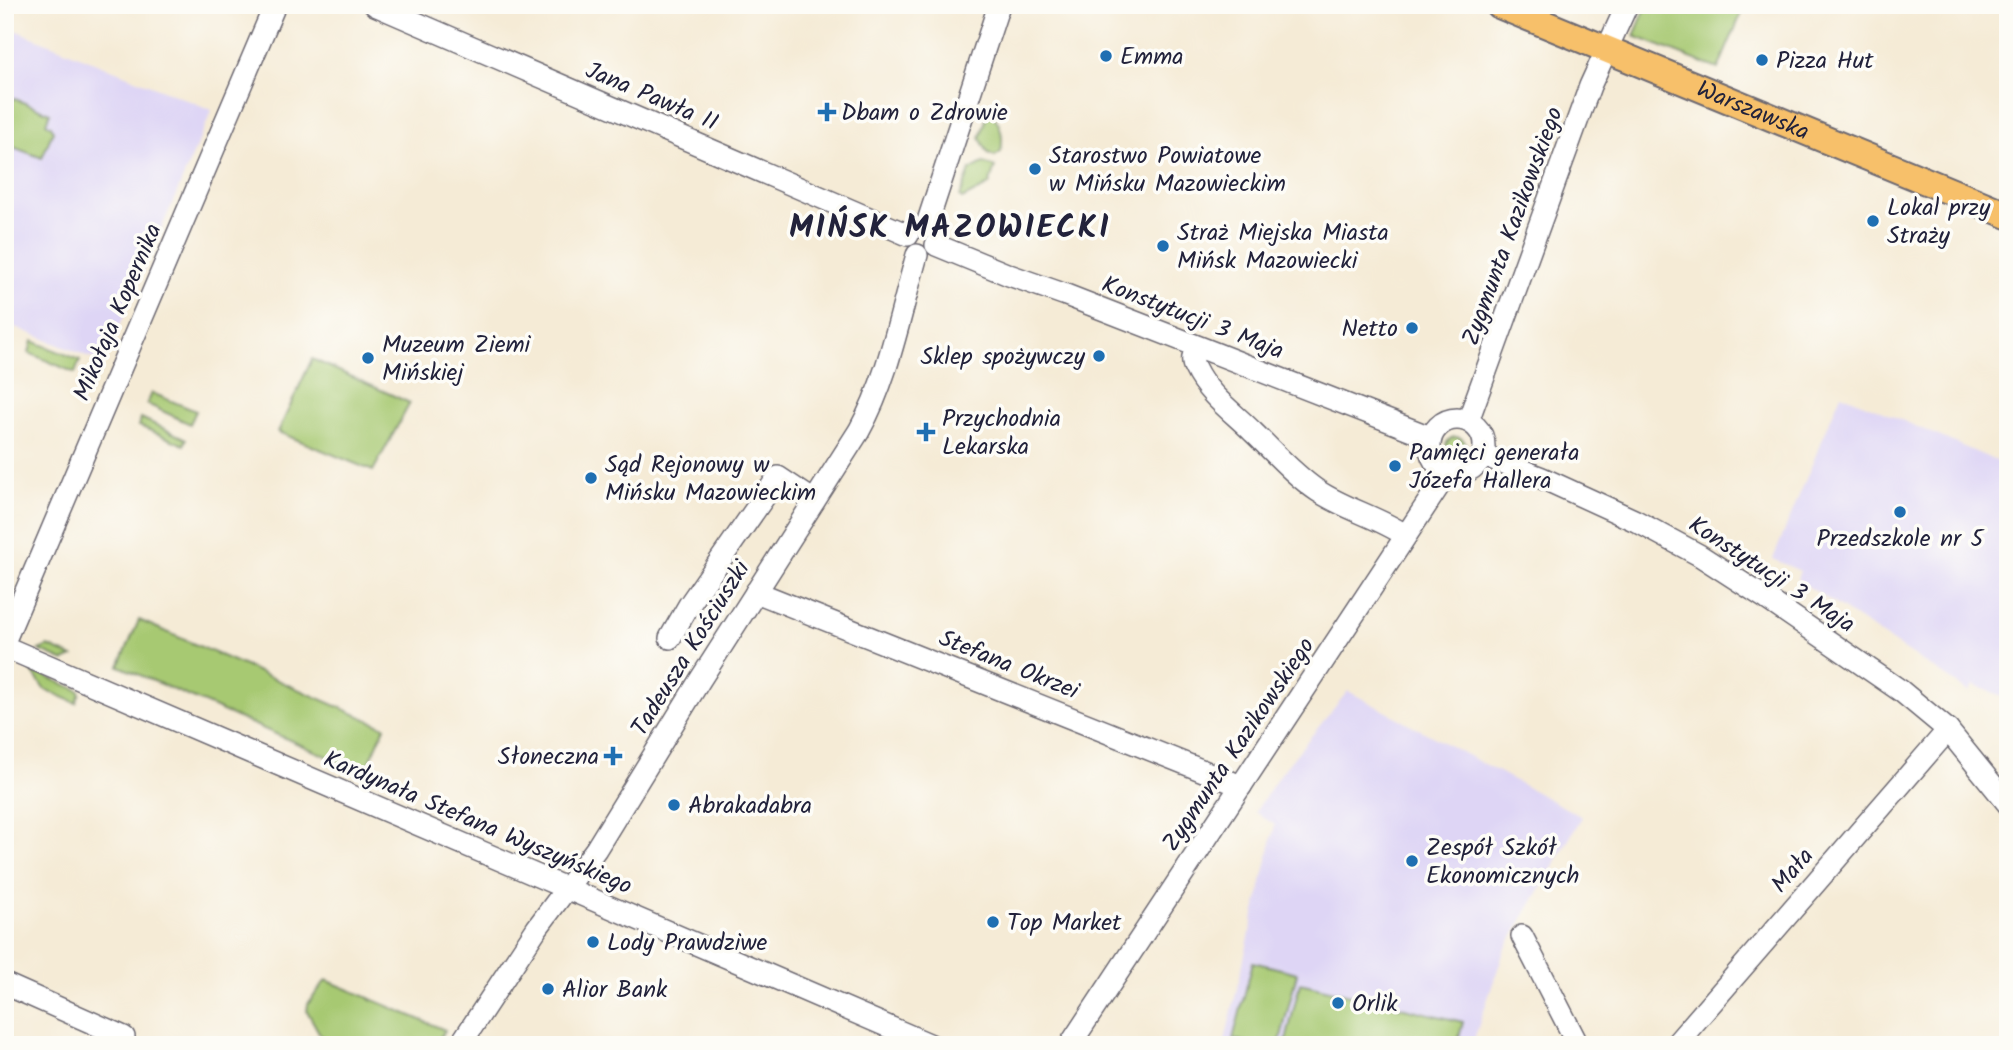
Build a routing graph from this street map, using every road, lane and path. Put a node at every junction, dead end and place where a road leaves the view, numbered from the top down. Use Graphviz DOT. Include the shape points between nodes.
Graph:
graph roads {
  1 [pos="275,5"];
  2 [pos="375,5"];
  3 [pos="999,5"];
  4 [pos="1499,5"];
  5 [pos="1627,5"];
  6 [pos="1606,49"];
  7 [pos="2008,215"];
  8 [pos="922,240"];
  9 [pos="1196,348"];
  10 [pos="1468,421"];
  11 [pos="1430,437"];
  12 [pos="1483,455"];
  13 [pos="1448,472"];
  14 [pos="814,501"];
  15 [pos="1405,535"];
  16 [pos="756,592"];
  17 [pos="670,638"];
  18 [pos="5,640"];
  19 [pos="5,647"];
  20 [pos="1948,730"];
  21 [pos="1241,786"];
  22 [pos="2004,793"];
  23 [pos="568,889"];
  24 [pos="1522,936"];
  25 [pos="5,984"];
  26 [pos="124,1037"];
  27 [pos="460,1045"];
  28 [pos="931,1045"];
  29 [pos="1070,1045"];
  30 [pos="1578,1045"];
  31 [pos="1675,1045"];
  1 -- 18 [label="street, Mikołaja Kopernika"];
  2 -- 8 [label="street, Jana Pawła II"];
  3 -- 8 [label="street, Tadeusza Kościuszki"];
  4 -- 6 [label="main road, Warszawska"];
  5 -- 6 [label="street, Zygmunta Kazikowskiego"];
  6 -- 7 [label="main road, Warszawska"];
  6 -- 10 [label="street, Zygmunta Kazikowskiego"];
  8 -- 9 [label="street, Konstytucji 3 Maja"];
  8 -- 14 [label="street, Tadeusza Kościuszki" via="869,413"];
  9 -- 11 [label="street, Konstytucji 3 Maja"];
  9 -- 15 [label="street" via="1194,366 1209,389 1294,472 1318,492"];
  10 -- 11 [label="street" via="1448,420"];
  10 -- 12 [label="street" via="1483,438"];
  11 -- 13 [label="street" via="1434,462"];
  12 -- 13 [label="street" via="1465,472"];
  12 -- 20 [label="street, Konstytucji 3 Maja" via="1636,521 1699,555 1901,691"];
  13 -- 15 [label="street, Zygmunta Kazikowskiego"];
  14 -- 16 [label="street, Tadeusza Kościuszki"];
  14 -- 17 [label="street" via="778,477"];
  15 -- 21 [label="street, Zygmunta Kazikowskiego"];
  16 -- 21 [label="street, Stefana Okrzei"];
  16 -- 23 [label="street, Tadeusza Kościuszki"];
  19 -- 23 [label="street, Kardynała Stefana Wyszyńskiego"];
  20 -- 22 [label="street, Konstytucji 3 Maja"];
  20 -- 31 [label="street, Mała"];
  21 -- 29 [label="street, Zygmunta Kazikowskiego"];
  23 -- 27 [label="street, Tadeusza Kościuszki"];
  23 -- 28 [label="street, Kardynała Stefana Wyszyńskiego"];
  24 -- 30 [label="street"];
  25 -- 26 [label="street"];
}
